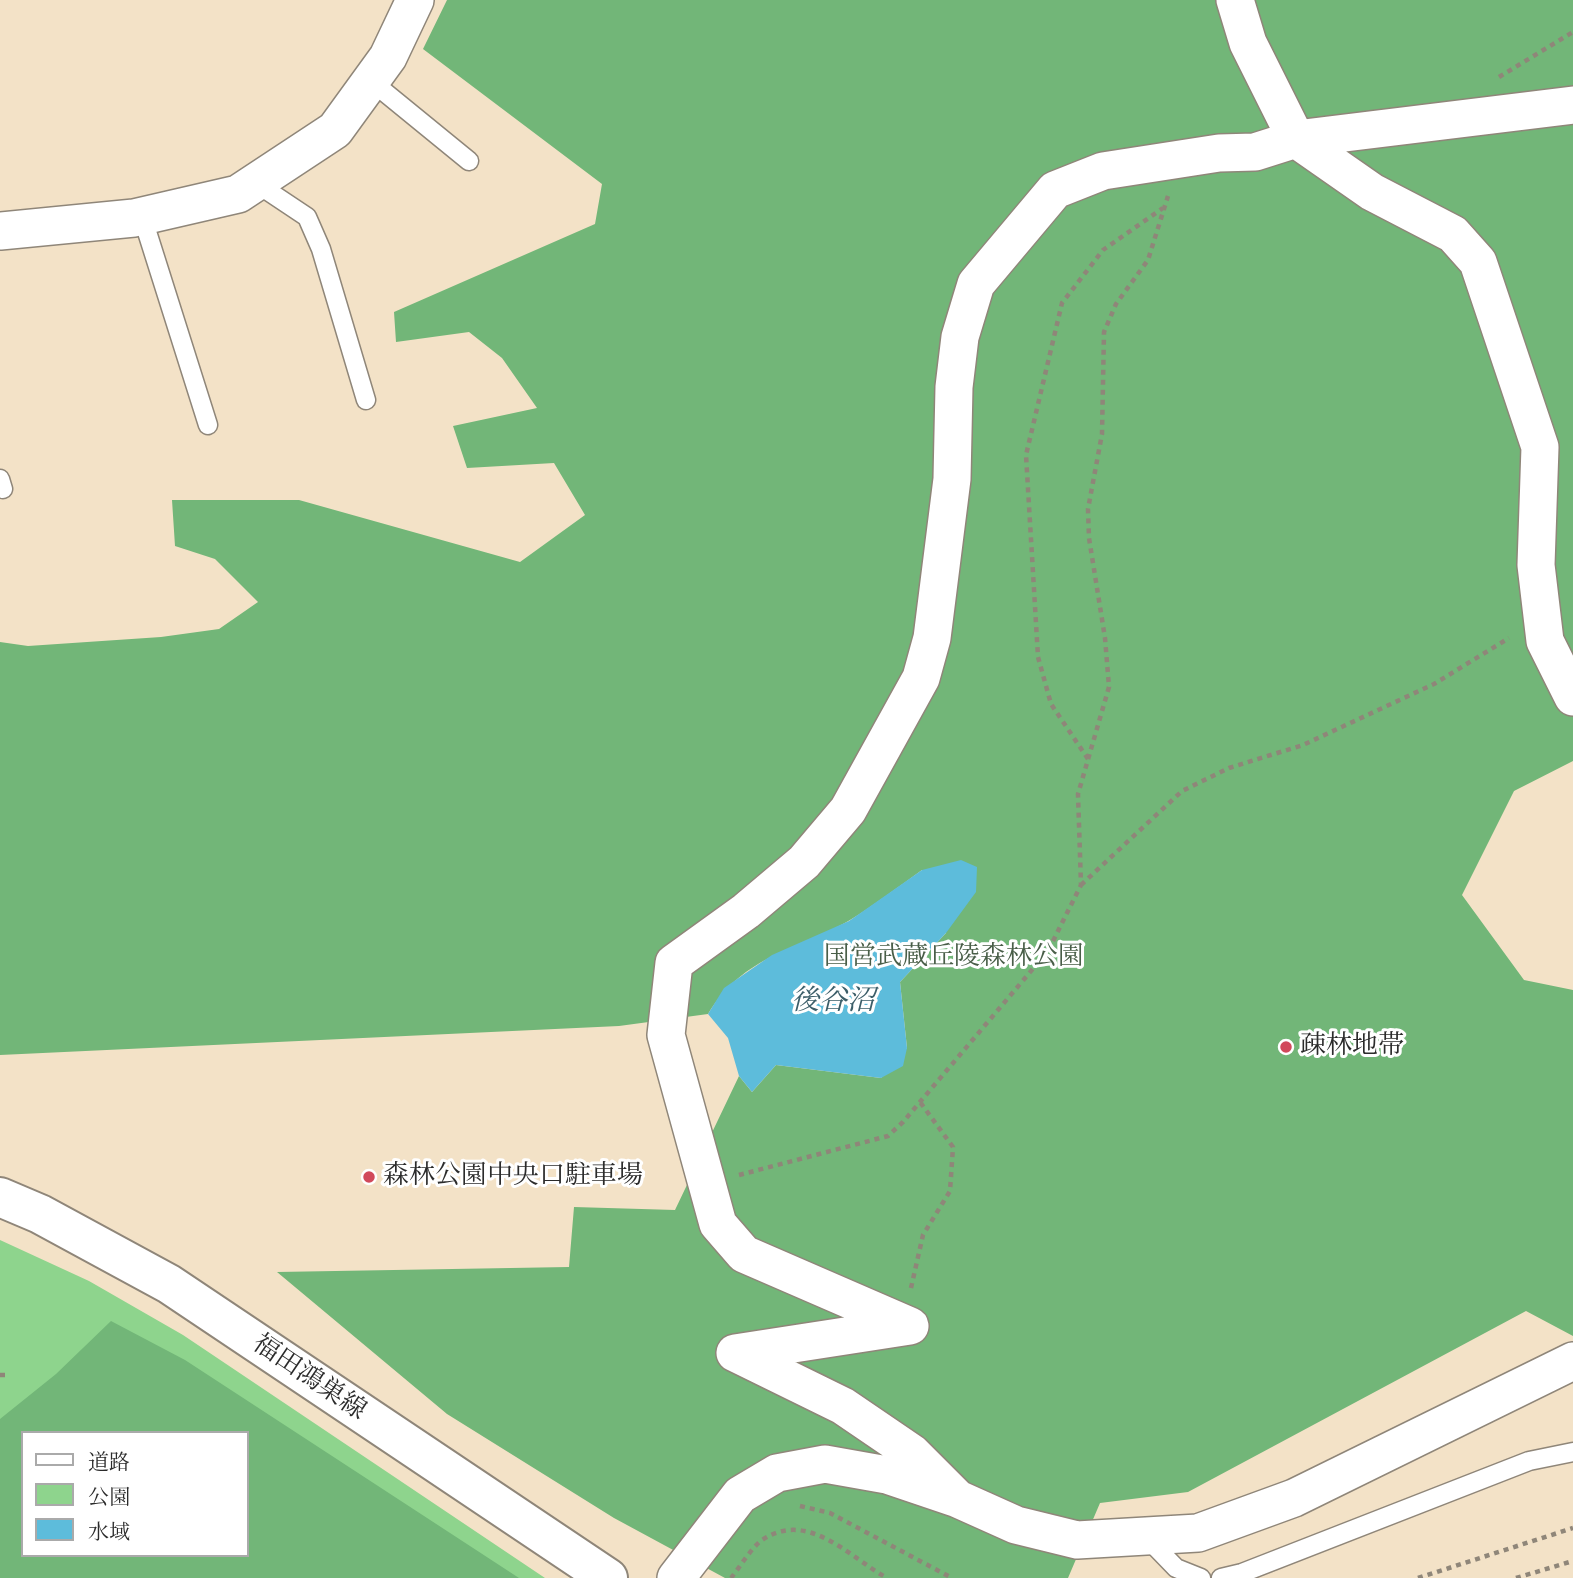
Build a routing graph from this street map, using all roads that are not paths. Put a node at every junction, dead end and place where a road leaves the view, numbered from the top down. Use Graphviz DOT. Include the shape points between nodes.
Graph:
graph roads {
  1 [pos="415,0"];
  2 [pos="1235,0"];
  3 [pos="371,81"];
  4 [pos="1573,105"];
  5 [pos="1296,139"];
  6 [pos="469,161"];
  7 [pos="256,183"];
  8 [pos="142,216"];
  9 [pos="0,231"];
  10 [pos="366,400"];
  11 [pos="208,425"];
  12 [pos="1573,697"];
  13 [pos="0,1198"];
  14 [pos="1573,1361"];
  15 [pos="1573,1452"];
  16 [pos="958,1499"];
  17 [pos="1145,1536"];
  18 [pos="685,1564"];
  19 [pos="608,1578"];
  20 [pos="1201,1578"];
  21 [pos="1221,1578"];
  1 -- 3 [label="street"];
  2 -- 5 [label="street" via="1248,43"];
  3 -- 6 [label="lane"];
  3 -- 7 [label="street" via="335,130"];
  4 -- 5 [label="street"];
  5 -- 12 [label="street" via="1372,192 1453,234 1478,262 1540,447 1536,565 1542,618 1545,640"];
  5 -- 16 [label="street" via="1255,152 1103,171 1055,190 976,284 960,337 952,480 932,638 921,677 848,810 804,862 674,963 666,1035 719,1224 744,1254 910,1326 735,1353 843,1406 912,1454"];
  7 -- 8 [label="street" via="238,194"];
  7 -- 10 [label="lane" via="307,217 321,249"];
  8 -- 9 [label="street"];
  8 -- 11 [label="lane"];
  13 -- 19 [label="main road, 福田鴻巣線" via="40,1213 169,1284"];
  14 -- 17 [label="street" via="1294,1498 1198,1533"];
  15 -- 21 [label="lane" via="1529,1461"];
  16 -- 17 [label="street" via="1016,1525 1077,1540"];
  16 -- 18 [label="street" via="887,1475 825,1464 777,1473 740,1495"];
  17 -- 20 [label="lane" via="1176,1568"];
}
